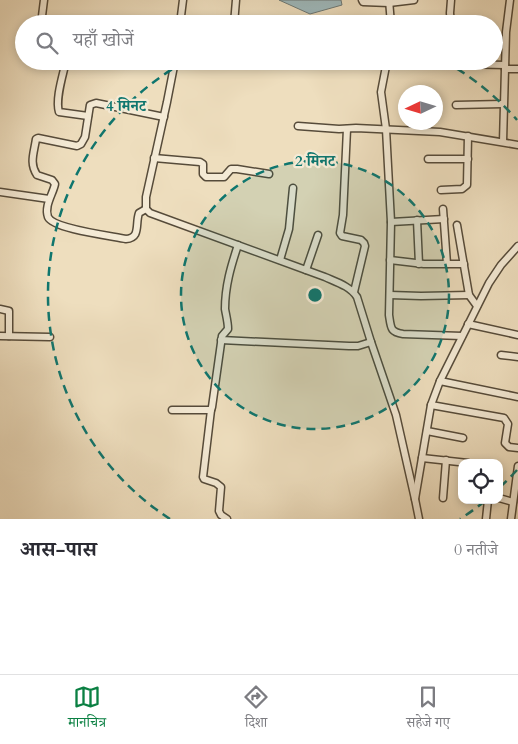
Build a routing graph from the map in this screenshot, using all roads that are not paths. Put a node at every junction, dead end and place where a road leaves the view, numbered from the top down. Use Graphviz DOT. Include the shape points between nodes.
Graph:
graph roads {
  1 [pos="44,0"];
  2 [pos="183,0"];
  3 [pos="236,0"];
  4 [pos="362,0"];
  5 [pos="414,0"];
  6 [pos="451,0"];
  7 [pos="510,0"];
  8 [pos="389,1"];
  9 [pos="42,15"];
  10 [pos="181,15"];
  11 [pos="235,15"];
  12 [pos="390,15"];
  13 [pos="450,15"];
  14 [pos="505,67"];
  15 [pos="518,69"];
  16 [pos="64,70"];
  17 [pos="173,70"];
  18 [pos="385,70"];
  19 [pos="504,104"];
  20 [pos="456,105"];
  21 [pos="88,116"];
  22 [pos="164,117"];
  23 [pos="298,126"];
  24 [pos="348,129"];
  25 [pos="386,129"];
  26 [pos="468,136"];
  27 [pos="503,142"];
  28 [pos="518,145"];
  29 [pos="154,158"];
  30 [pos="428,159"];
  31 [pos="468,159"];
  32 [pos="270,174"];
  33 [pos="293,188"];
  34 [pos="441,190"];
  35 [pos="0,192"];
  36 [pos="49,199"];
  37 [pos="443,209"];
  38 [pos="146,210"];
  39 [pos="444,219"];
  40 [pos="417,220"];
  41 [pos="391,222"];
  42 [pos="457,225"];
  43 [pos="318,235"];
  44 [pos="238,245"];
  45 [pos="518,246"];
  46 [pos="280,260"];
  47 [pos="390,260"];
  48 [pos="419,264"];
  49 [pos="447,264"];
  50 [pos="464,264"];
  51 [pos="306,270"];
  52 [pos="354,292"];
  53 [pos="390,295"];
  54 [pos="469,295"];
  55 [pos="477,306"];
  56 [pos="0,309"];
  57 [pos="468,324"];
  58 [pos="518,335"];
  59 [pos="0,336"];
  60 [pos="9,336"];
  61 [pos="462,336"];
  62 [pos="50,337"];
  63 [pos="221,340"];
  64 [pos="371,342"];
  65 [pos="501,355"];
  66 [pos="518,357"];
  67 [pos="440,381"];
  68 [pos="518,396"];
  69 [pos="431,405"];
  70 [pos="172,410"];
  71 [pos="211,410"];
  72 [pos="427,431"];
  73 [pos="463,438"];
  74 [pos="518,448"];
  75 [pos="422,458"];
  76 [pos="446,460"];
  77 [pos="458,462"];
  78 [pos="518,466"];
  79 [pos="515,497"];
  80 [pos="443,498"];
  81 [pos="415,499"];
  82 [pos="488,504"];
  83 [pos="227,519"];
  84 [pos="419,519"];
  85 [pos="486,519"];
  86 [pos="511,519"];
  1 -- 9 [label="street"];
  2 -- 10 [label="street"];
  3 -- 11 [label="street"];
  4 -- 8 [label="street"];
  5 -- 8 [label="street"];
  6 -- 13 [label="street"];
  7 -- 14 [label="street"];
  8 -- 12 [label="street"];
  14 -- 15 [label="street"];
  14 -- 19 [label="street"];
  16 -- 21 [label="street" via="59,112"];
  17 -- 22 [label="street"];
  18 -- 25 [label="street" via="381,92"];
  19 -- 20 [label="street"];
  19 -- 27 [label="street"];
  21 -- 22 [label="street" via="90,105 96,103"];
  21 -- 36 [label="street" via="84,137 77,146 36,139 33,168 37,175 55,184"];
  22 -- 29 [label="street"];
  23 -- 24 [label="street"];
  24 -- 25 [label="street"];
  24 -- 52 [label="street" via="340,233 361,240 365,246"];
  25 -- 26 [label="street"];
  25 -- 41 [label="street"];
  26 -- 27 [label="street"];
  26 -- 31 [label="street"];
  27 -- 28 [label="street"];
  29 -- 32 [label="street" via="200,162 206,177 224,177 237,168"];
  29 -- 38 [label="street"];
  30 -- 31 [label="street"];
  31 -- 34 [label="street" via="467,185 462,189"];
  33 -- 46 [label="street" via="289,229"];
  35 -- 36 [label="street"];
  36 -- 38 [label="street" via="47,212 52,222 71,229 126,239 134,237 139,213"];
  37 -- 39 [label="street"];
  38 -- 44 [label="street"];
  39 -- 40 [label="street"];
  39 -- 49 [label="street"];
  40 -- 41 [label="street"];
  40 -- 48 [label="street"];
  41 -- 47 [label="street"];
  42 -- 50 [label="street"];
  43 -- 51 [label="street"];
  44 -- 46 [label="street"];
  44 -- 63 [label="street" via="227,286 225,310 228,329"];
  45 -- 55 [label="street" via="489,282"];
  46 -- 51 [label="street"];
  47 -- 48 [label="street"];
  47 -- 53 [label="street"];
  48 -- 49 [label="street"];
  49 -- 50 [label="street"];
  50 -- 54 [label="street"];
  51 -- 52 [label="street"];
  52 -- 64 [label="street"];
  53 -- 54 [label="street"];
  53 -- 61 [label="street" via="389,315 395,332"];
  54 -- 55 [label="street"];
  55 -- 57 [label="street"];
  56 -- 60 [label="street" via="9,311"];
  57 -- 58 [label="street"];
  57 -- 61 [label="street"];
  59 -- 60 [label="street"];
  60 -- 62 [label="street"];
  61 -- 67 [label="street"];
  63 -- 64 [label="street" via="349,346"];
  63 -- 71 [label="street"];
  64 -- 81 [label="street" via="396,415"];
  65 -- 66 [label="street"];
  67 -- 68 [label="street"];
  67 -- 69 [label="street"];
  69 -- 72 [label="street"];
  69 -- 74 [label="street" via="504,418 508,424 505,443"];
  70 -- 71 [label="street"];
  71 -- 83 [label="street" via="203,477 221,486 219,511"];
  72 -- 73 [label="street"];
  72 -- 75 [label="street"];
  75 -- 76 [label="street"];
  75 -- 81 [label="street"];
  76 -- 77 [label="street"];
  76 -- 80 [label="street"];
  78 -- 79 [label="street"];
  79 -- 86 [label="street"];
  81 -- 84 [label="street"];
  82 -- 85 [label="street"];
}
